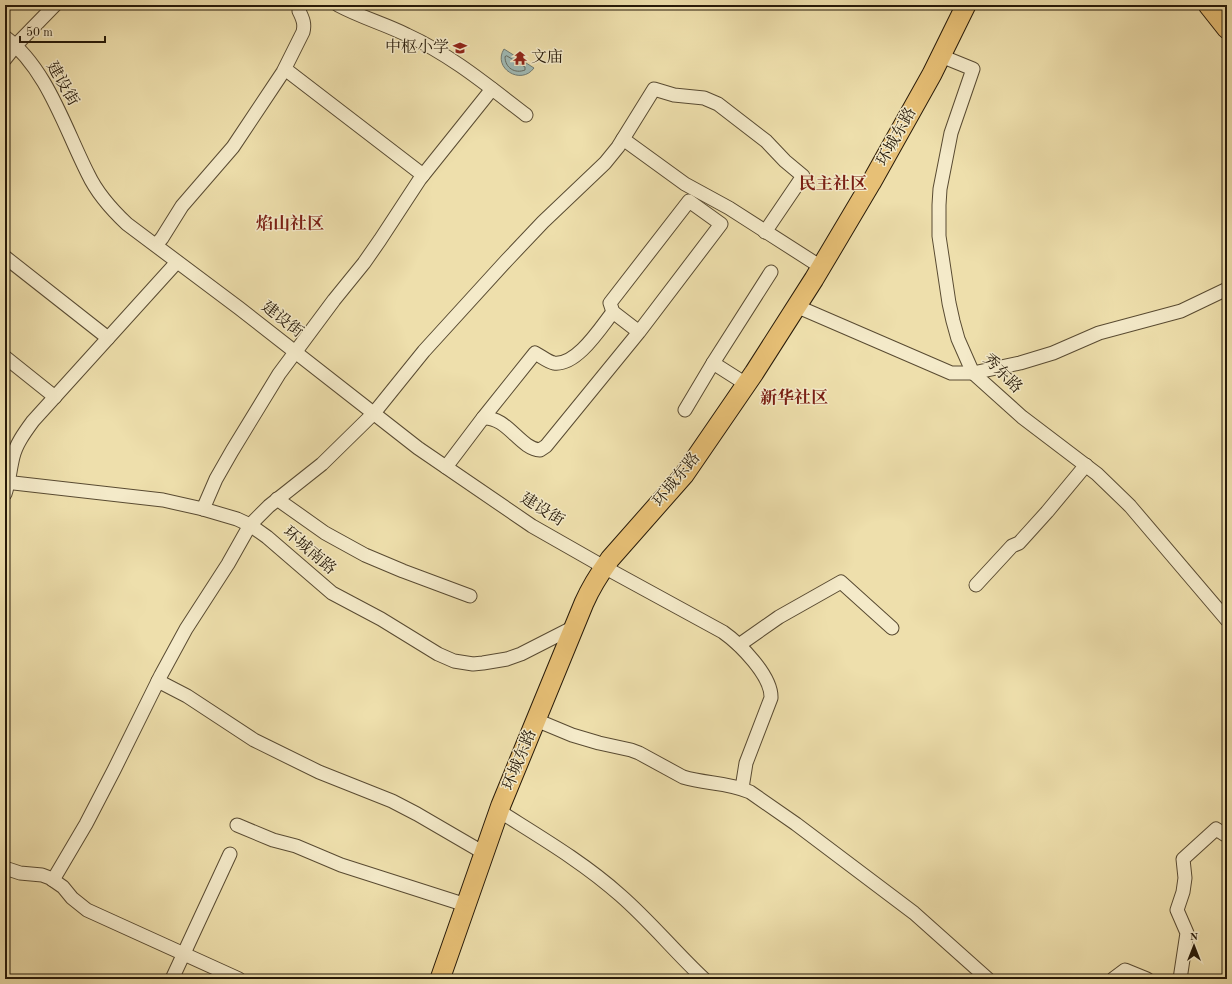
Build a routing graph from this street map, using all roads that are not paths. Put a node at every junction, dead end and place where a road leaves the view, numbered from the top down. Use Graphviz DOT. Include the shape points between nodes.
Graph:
graph roads {
  1 [pos="55,5"];
  2 [pos="301,5"];
  3 [pos="338,5"];
  4 [pos="966,5"];
  5 [pos="1208,5"];
  6 [pos="1227,29"];
  7 [pos="5,37"];
  8 [pos="16,45"];
  9 [pos="941,56"];
  10 [pos="5,59"];
  11 [pos="285,69"];
  12 [pos="492,89"];
  13 [pos="526,115"];
  14 [pos="623,139"];
  15 [pos="423,175"];
  16 [pos="765,232"];
  17 [pos="156,245"];
  18 [pos="5,257"];
  19 [pos="177,262"];
  20 [pos="821,267"];
  21 [pos="771,272"];
  22 [pos="1227,289"];
  23 [pos="796,306"];
  24 [pos="614,312"];
  25 [pos="639,332"];
  26 [pos="108,338"];
  27 [pos="295,352"];
  28 [pos="5,357"];
  29 [pos="713,364"];
  30 [pos="973,373"];
  31 [pos="746,384"];
  32 [pos="55,397"];
  33 [pos="685,410"];
  34 [pos="374,413"];
  35 [pos="482,418"];
  36 [pos="1086,465"];
  37 [pos="446,467"];
  38 [pos="6,486"];
  39 [pos="277,500"];
  40 [pos="203,509"];
  41 [pos="250,525"];
  42 [pos="604,567"];
  43 [pos="976,585"];
  44 [pos="470,596"];
  45 [pos="1227,620"];
  46 [pos="574,627"];
  47 [pos="892,628"];
  48 [pos="740,645"];
  49 [pos="158,681"];
  50 [pos="536,720"];
  51 [pos="742,788"];
  52 [pos="499,811"];
  53 [pos="237,825"];
  54 [pos="1227,836"];
  55 [pos="484,853"];
  56 [pos="230,854"];
  57 [pos="5,868"];
  58 [pos="54,880"];
  59 [pos="466,906"];
  60 [pos="184,954"];
  61 [pos="233,978"];
  62 [pos="172,979"];
  63 [pos="440,979"];
  64 [pos="704,979"];
  65 [pos="988,979"];
  66 [pos="1113,979"];
  67 [pos="1146,979"];
  68 [pos="1180,979"];
  1 -- 8 [label="street"];
  2 -- 11 [label="street" via="299,11 305,27"];
  3 -- 12 [label="street" via="408,35 459,64"];
  4 -- 9 [label="highway, 环城东路"];
  5 -- 6 [label="highway"];
  7 -- 8 [label="street, 建设街"];
  8 -- 10 [label="street"];
  8 -- 17 [label="street, 建设街" via="51,95 96,189 116,214"];
  9 -- 20 [label="highway, 环城东路" via="872,183"];
  9 -- 30 [label="street, 秀东路" via="973,69 951,133 940,189 938,221 952,321"];
  11 -- 15 [label="street"];
  11 -- 17 [label="street" via="234,147 182,206"];
  12 -- 13 [label="street"];
  12 -- 15 [label="street"];
  14 -- 16 [label="street" via="685,184 729,208"];
  14 -- 16 [label="street" via="654,89 674,95 704,98 718,104 766,140 803,176"];
  14 -- 34 [label="street" via="605,163 543,222 465,305"];
  15 -- 27 [label="street" via="368,257"];
  16 -- 20 [label="street"];
  17 -- 19 [label="street, 建设街"];
  18 -- 26 [label="street"];
  19 -- 26 [label="street"];
  19 -- 27 [label="street, 建设街"];
  20 -- 23 [label="highway, 环城东路"];
  21 -- 29 [label="street"];
  22 -- 30 [label="street" via="1181,311 1099,333 1053,353 1020,363"];
  23 -- 30 [label="street" via="951,373"];
  23 -- 31 [label="highway, 环城东路"];
  24 -- 25 [label="street"];
  24 -- 25 [label="street" via="610,303 689,201 720,224"];
  24 -- 35 [label="street" via="589,343 563,363 553,363 535,353"];
  25 -- 35 [label="street" via="544,448 532,448 498,421"];
  26 -- 32 [label="street"];
  27 -- 34 [label="street, 建设街"];
  27 -- 40 [label="street" via="248,423 216,479"];
  28 -- 32 [label="street"];
  29 -- 31 [label="street"];
  29 -- 33 [label="street"];
  30 -- 36 [label="street, 秀东路" via="1022,417"];
  31 -- 42 [label="highway, 环城东路" via="684,475"];
  32 -- 38 [label="street" via="21,438 13,455"];
  34 -- 37 [label="street, 建设街"];
  34 -- 39 [label="street" via="322,464"];
  35 -- 37 [label="street"];
  36 -- 43 [label="street" via="1020,543 1012,546"];
  36 -- 45 [label="street, 秀东路" via="1130,506"];
  37 -- 42 [label="street, 建设街" via="532,526"];
  38 -- 40 [label="street, 环城南路" via="163,500"];
  39 -- 41 [label="street"];
  39 -- 44 [label="street" via="325,533 365,555"];
  40 -- 41 [label="street, 环城南路"];
  41 -- 46 [label="street, 环城南路" via="332,593 438,654 454,660 473,664 508,659"];
  41 -- 49 [label="street"];
  42 -- 46 [label="highway, 环城东路"];
  42 -- 48 [label="street, 建设街" via="724,632"];
  46 -- 50 [label="highway, 环城东路"];
  47 -- 48 [label="street" via="841,582 785,614"];
  48 -- 51 [label="street, 建设街" via="757,664 772,692 746,763"];
  49 -- 55 [label="street" via="187,696 254,740 319,772 398,804"];
  49 -- 58 [label="street"];
  50 -- 51 [label="street" via="572,735 631,750 683,777"];
  50 -- 52 [label="highway, 环城东路"];
  51 -- 65 [label="street" via="796,824 914,913"];
  52 -- 55 [label="highway, 环城东路"];
  52 -- 64 [label="street" via="598,877 636,909"];
  53 -- 59 [label="street" via="341,865"];
  54 -- 68 [label="street" via="1216,830 1183,859 1185,878 1177,910 1188,933"];
  55 -- 59 [label="highway, 环城东路"];
  56 -- 60 [label="street"];
  57 -- 58 [label="street" via="42,875"];
  58 -- 60 [label="street" via="87,910"];
  59 -- 63 [label="highway, 环城东路"];
  60 -- 61 [label="street"];
  60 -- 62 [label="street"];
  66 -- 67 [label="street" via="1125,970"];
}
